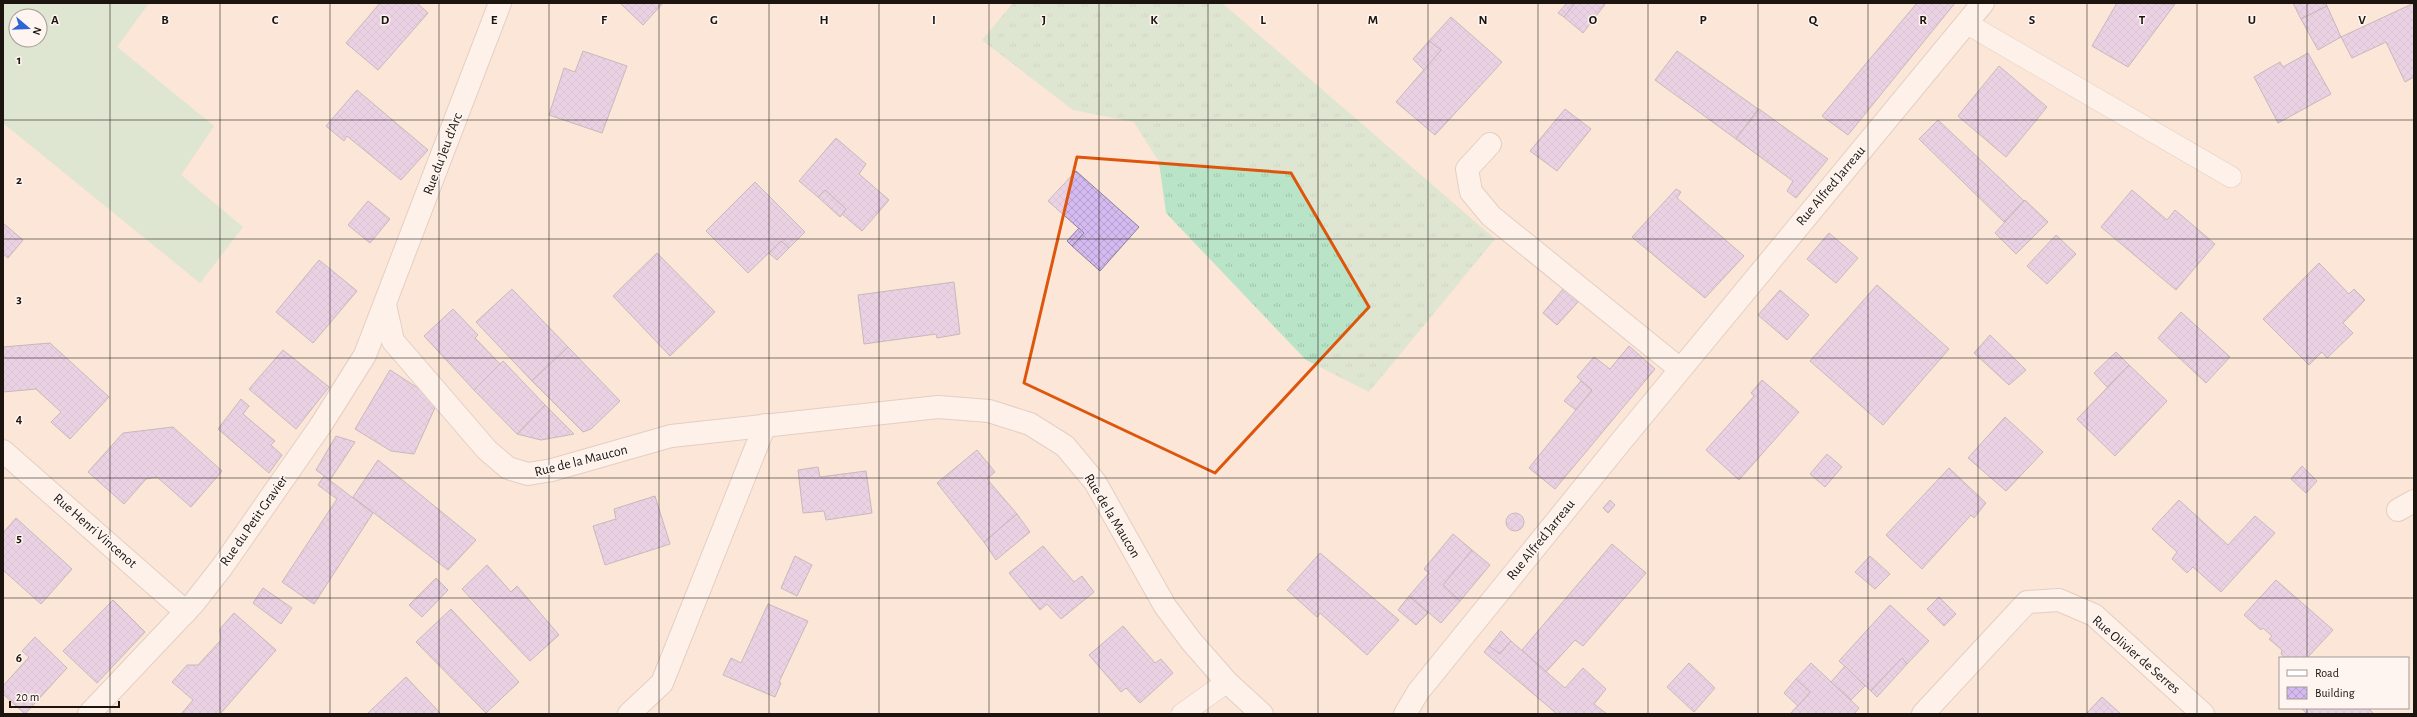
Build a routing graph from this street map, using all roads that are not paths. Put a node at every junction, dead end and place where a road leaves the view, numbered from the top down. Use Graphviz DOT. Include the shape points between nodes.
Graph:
graph roads {
  1 [pos="500,3"];
  2 [pos="1983,3"];
  3 [pos="1966,23"];
  4 [pos="1490,144"];
  5 [pos="2231,177"];
  6 [pos="385,305"];
  7 [pos="1680,369"];
  8 [pos="765,425"];
  9 [pos="3,451"];
  10 [pos="186,612"];
  11 [pos="1227,682"];
  12 [pos="89,714"];
  13 [pos="629,714"];
  14 [pos="1182,714"];
  15 [pos="1262,714"];
  16 [pos="1405,714"];
  17 [pos="1923,714"];
  18 [pos="2203,714"];
  1 -- 6 [label="street, Rue du Jeu d'Arc"];
  2 -- 3 [label="street, Rue Alfred Jarreau"];
  3 -- 5 [label="lane"];
  3 -- 7 [label="street, Rue Alfred Jarreau"];
  4 -- 7 [label="street" via="1467,168 1471,192 1491,216"];
  6 -- 8 [label="street, Rue de la Maucon" via="392,341 487,450 508,468 528,474 552,470 671,436"];
  6 -- 10 [label="street, Rue du Petit Gravier" via="365,354 321,425 222,567"];
  7 -- 16 [label="street, Rue Alfred Jarreau" via="1418,692"];
  8 -- 11 [label="street, Rue de la Maucon" via="938,407 989,411 1030,424 1065,446 1095,482 1165,606"];
  8 -- 13 [label="street" via="662,683"];
  9 -- 10 [label="street, Rue Henri Vincenot"];
  10 -- 12 [label="street, Rue du Petit Gravier"];
  11 -- 14 [label="lane"];
  11 -- 15 [label="street, Rue de la Maucon"];
  17 -- 18 [label="street, Rue Olivier de Serres" via="2027,602 2059,600 2094,615"];
}
